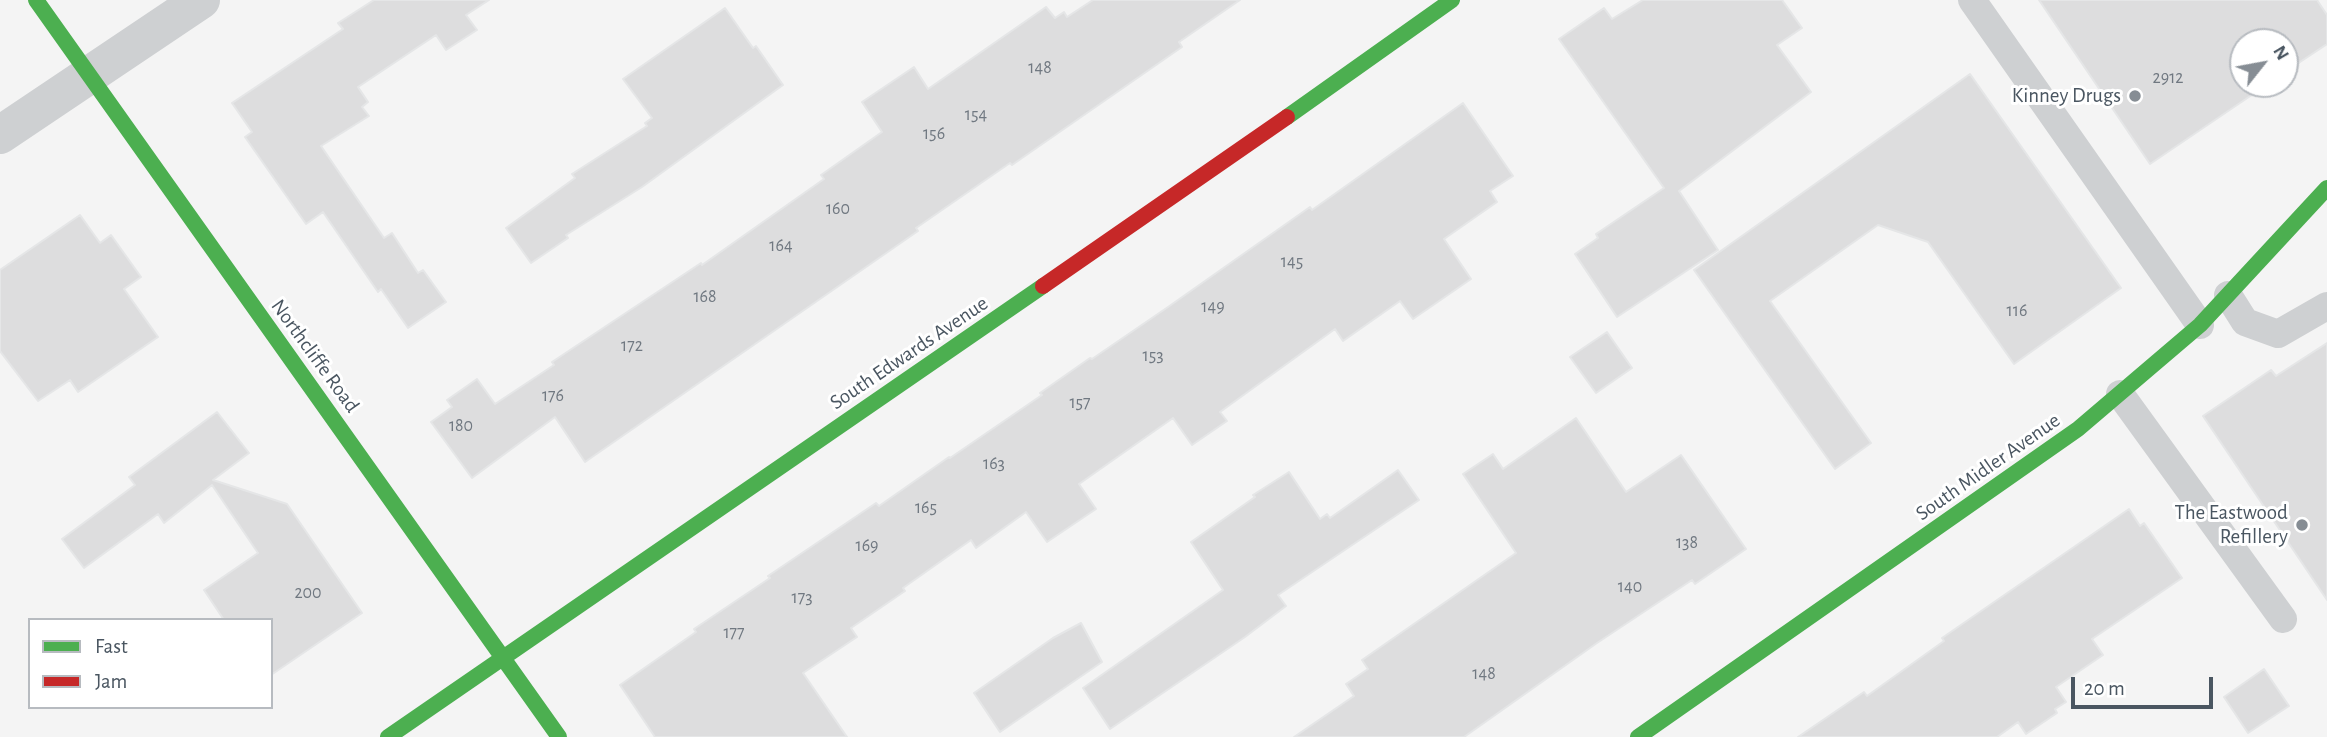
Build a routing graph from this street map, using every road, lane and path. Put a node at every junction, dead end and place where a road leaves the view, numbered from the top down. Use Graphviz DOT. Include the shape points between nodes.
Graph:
graph roads {
  1 [pos="36,0"];
  2 [pos="201,0"];
  3 [pos="1452,0"];
  4 [pos="1972,0"];
  5 [pos="88,74"];
  6 [pos="0,135"];
  7 [pos="2327,188"];
  8 [pos="2228,295"];
  9 [pos="2327,306"];
  10 [pos="2200,325"];
  11 [pos="2120,394"];
  12 [pos="2283,619"];
  13 [pos="503,657"];
  14 [pos="388,737"];
  15 [pos="559,737"];
  16 [pos="1638,737"];
  1 -- 5 [label="street, Northcliffe Road"];
  2 -- 5 [label="street"];
  3 -- 13 [label="street, South Edwards Avenue"];
  4 -- 10 [label="lane"];
  5 -- 6 [label="street"];
  5 -- 13 [label="street, Northcliffe Road"];
  7 -- 8 [label="street, South Midler Avenue"];
  8 -- 9 [label="lane" via="2245,322 2278,334"];
  8 -- 10 [label="street, South Midler Avenue"];
  10 -- 11 [label="street, South Midler Avenue"];
  11 -- 12 [label="lane"];
  11 -- 16 [label="street, South Midler Avenue" via="2078,429"];
  13 -- 14 [label="street, South Edwards Avenue"];
  13 -- 15 [label="street, Northcliffe Road"];
}
